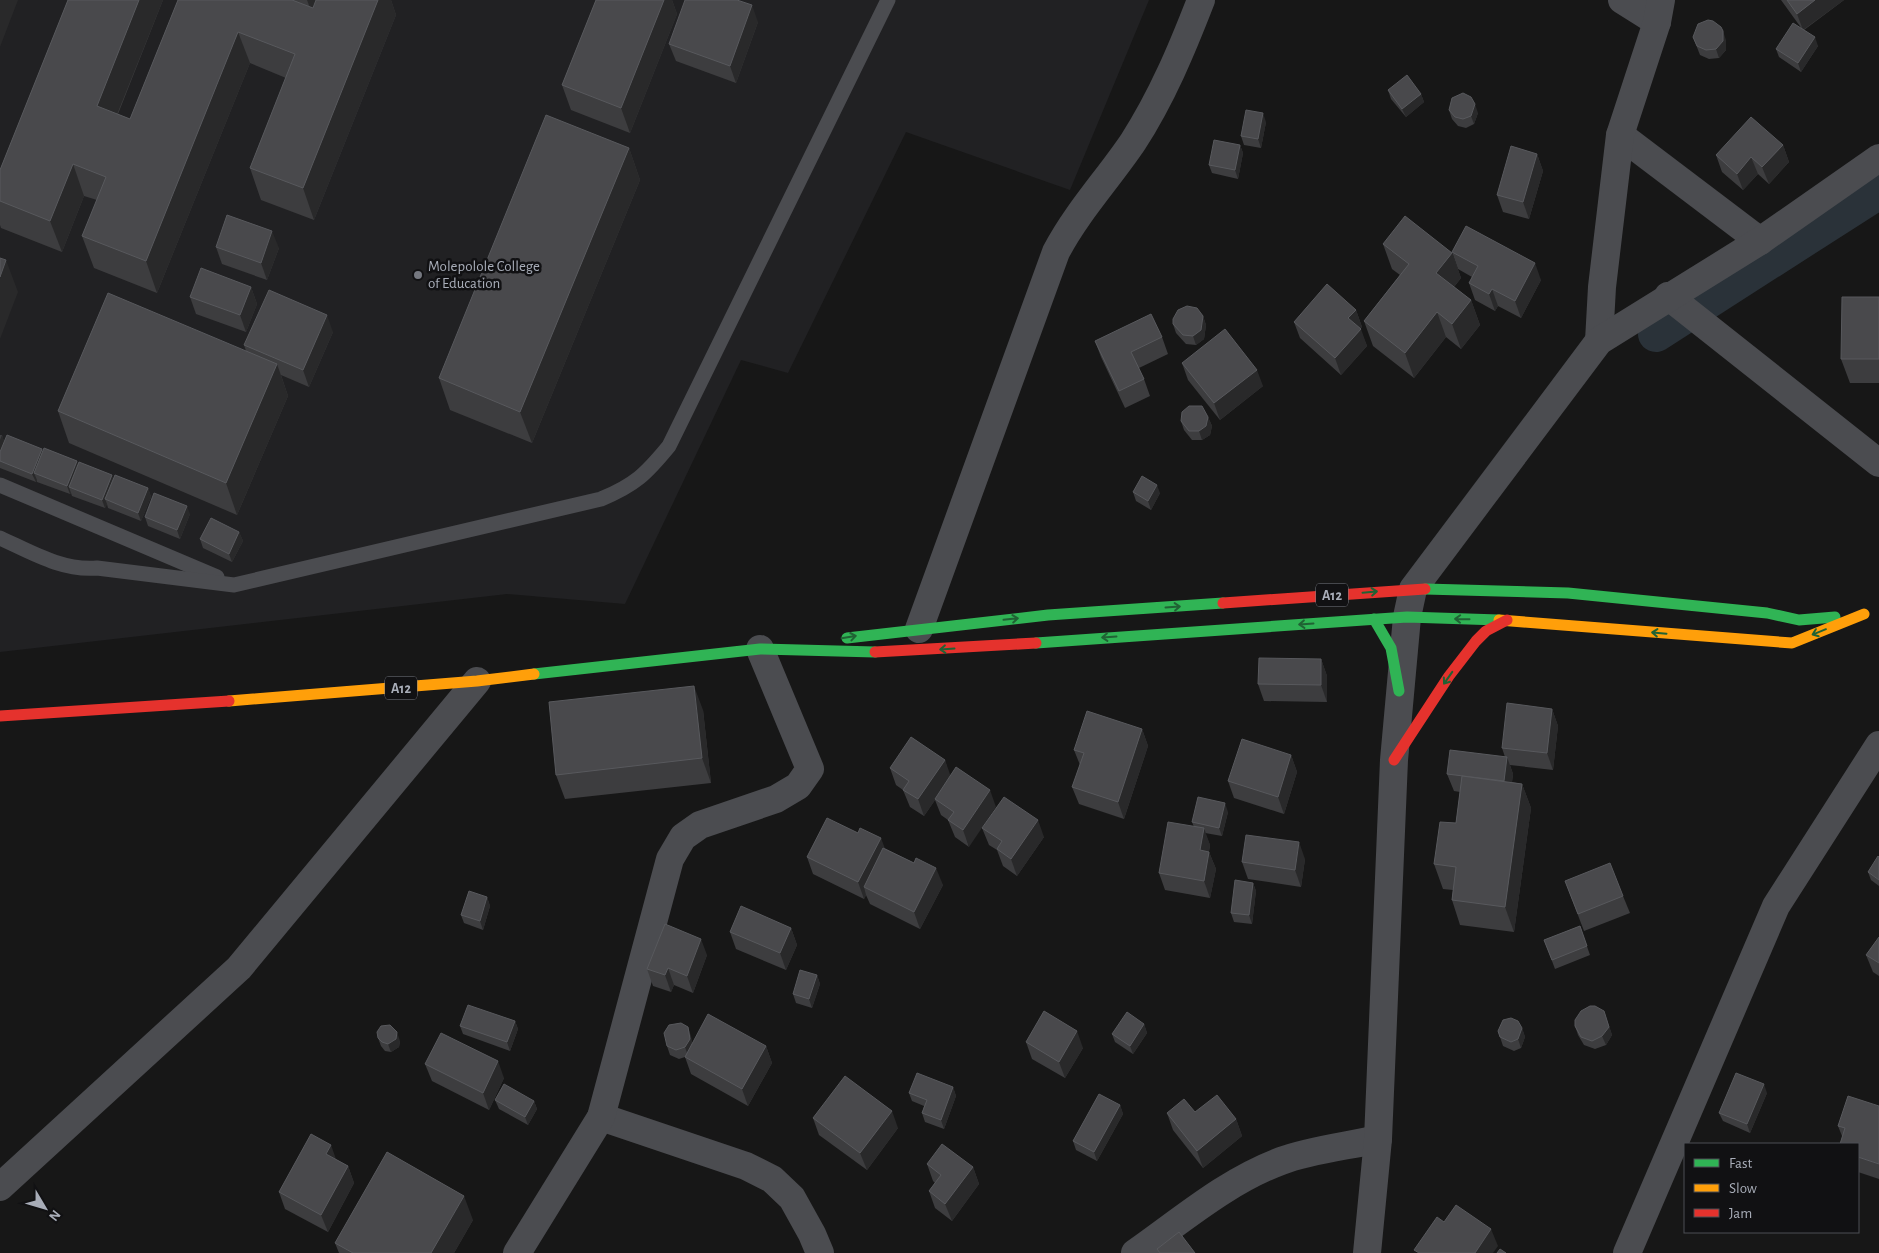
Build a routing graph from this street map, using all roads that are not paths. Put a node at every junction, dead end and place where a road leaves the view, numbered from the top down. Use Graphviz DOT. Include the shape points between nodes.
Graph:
graph roads {
  1 [pos="888,0"];
  2 [pos="1201,0"];
  3 [pos="1622,0"];
  4 [pos="1659,11"];
  5 [pos="1620,135"];
  6 [pos="1879,158"];
  7 [pos="1760,240"];
  8 [pos="1668,296"];
  9 [pos="1599,340"];
  10 [pos="1879,463"];
  11 [pos="0,485"];
  12 [pos="0,538"];
  13 [pos="234,585"];
  14 [pos="1414,589"];
  15 [pos="1864,614"];
  16 [pos="1879,617"];
  17 [pos="1407,618"];
  18 [pos="1374,619"];
  19 [pos="1506,620"];
  20 [pos="919,629"];
  21 [pos="760,649"];
  22 [pos="802,649"];
  23 [pos="477,681"];
  24 [pos="1399,691"];
  25 [pos="0,716"];
  26 [pos="1879,745"];
  27 [pos="1394,760"];
  28 [pos="601,1117"];
  29 [pos="1378,1139"];
  30 [pos="0,1187"];
  31 [pos="517,1253"];
  32 [pos="820,1253"];
  33 [pos="1135,1253"];
  34 [pos="1367,1253"];
  35 [pos="1627,1253"];
  1 -- 13 [label="lane" via="670,446 649,470 626,488 601,499"];
  2 -- 20 [label="street" via="1175,66 1149,116 1056,252"];
  3 -- 4 [label="street"];
  4 -- 5 [label="street"];
  5 -- 7 [label="street"];
  5 -- 9 [label="street"];
  6 -- 7 [label="street"];
  7 -- 8 [label="street"];
  8 -- 9 [label="street"];
  8 -- 10 [label="street"];
  9 -- 14 [label="street"];
  11 -- 13 [label="lane"];
  12 -- 13 [label="lane" via="66,567"];
  14 -- 15 [label="main road, A12" via="1568,593 1767,613 1799,620"];
  14 -- 17 [label="street"];
  20 -- 14 [label="main road, A12, one-way" via="1048,616"];
  15 -- 16 [label="main road, A12"];
  15 -- 19 [label="main road, A12, one-way" via="1792,643"];
  17 -- 18 [label="main road, A12"];
  19 -- 17 [label="main road, A12, one-way"];
  17 -- 24 [label="street"];
  18 -- 22 [label="main road, A12, one-way" via="931,650 857,653"];
  18 -- 24 [label="main road" via="1391,648"];
  19 -- 27 [label="main road, one-way" via="1486,630 1476,641"];
  22 -- 20 [label="main road, A12, one-way" via="836,639"];
  21 -- 22 [label="main road, A12"];
  21 -- 23 [label="main road, A12"];
  21 -- 28 [label="street" via="810,769 798,786 776,799 700,826 684,837 670,859"];
  23 -- 25 [label="main road, A12" via="281,698"];
  23 -- 30 [label="street" via="239,968"];
  24 -- 27 [label="street"];
  26 -- 35 [label="street" via="1776,906"];
  27 -- 29 [label="street"];
  28 -- 31 [label="street"];
  28 -- 32 [label="street" via="746,1166 772,1179 792,1198"];
  29 -- 33 [label="street" via="1284,1160 1260,1169"];
  29 -- 34 [label="street"];
}
